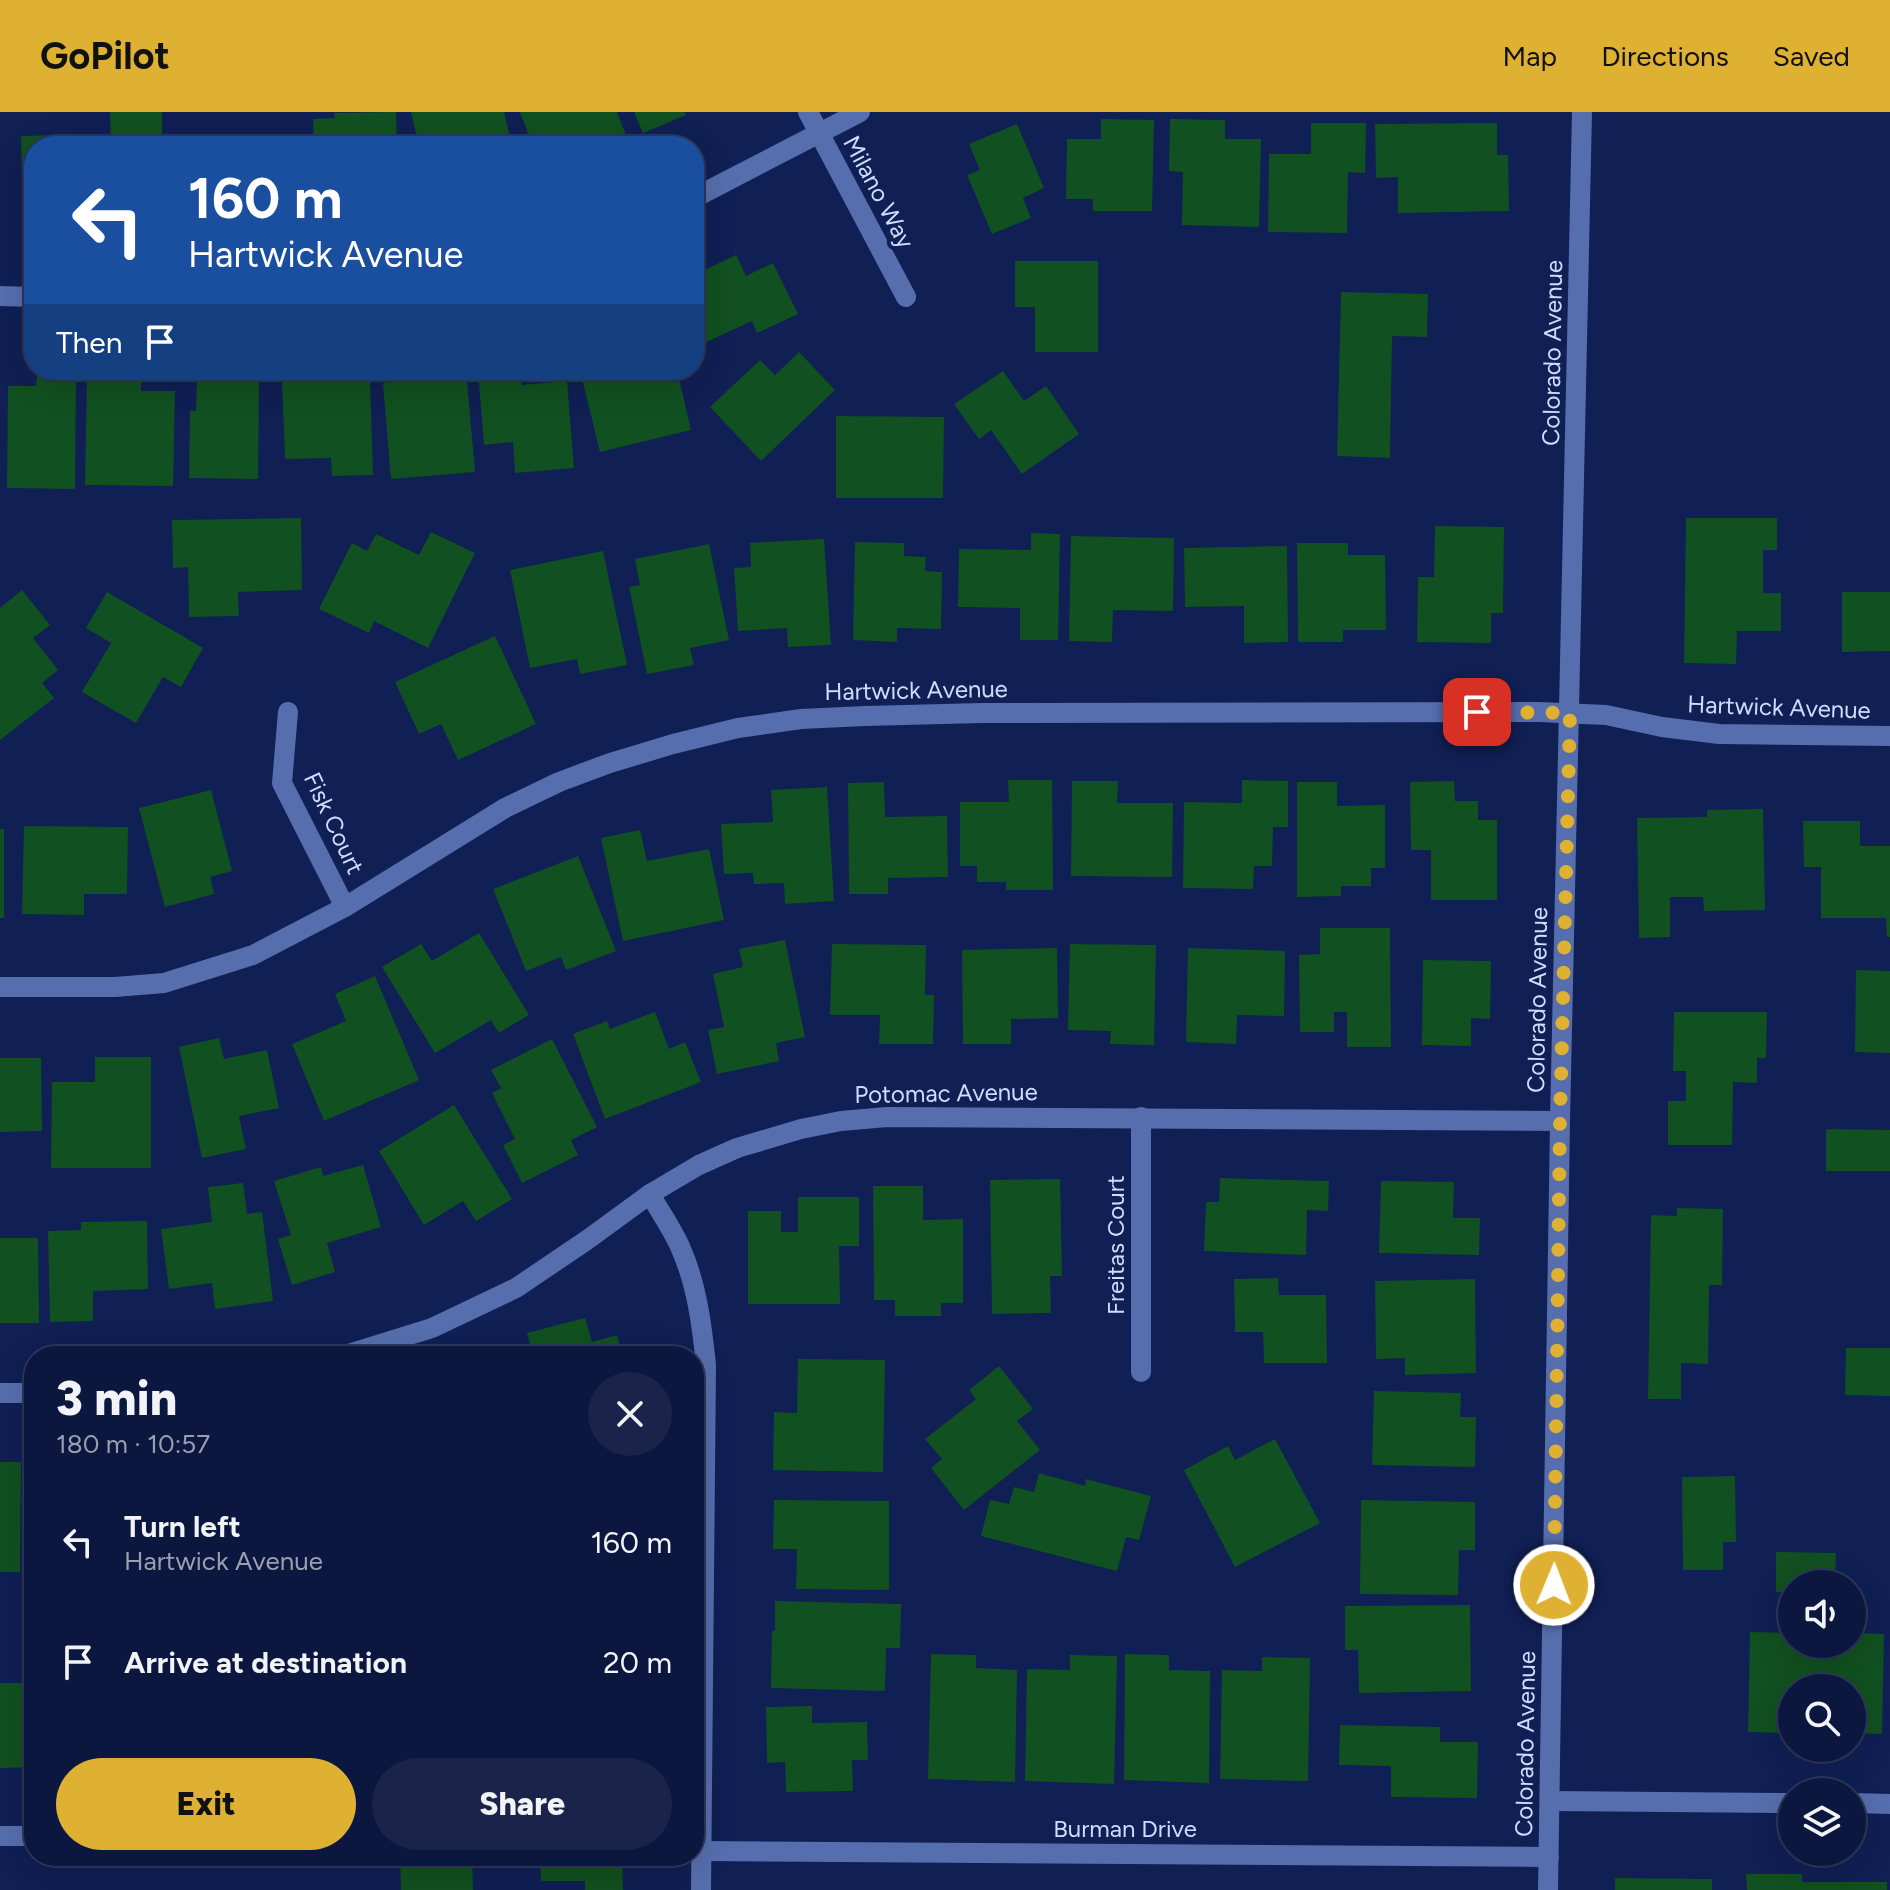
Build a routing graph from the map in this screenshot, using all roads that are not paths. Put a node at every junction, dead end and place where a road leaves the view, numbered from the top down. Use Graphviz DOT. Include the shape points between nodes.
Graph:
graph roads {
  1 [pos="808,112"];
  2 [pos="860,112"];
  3 [pos="1582,112"];
  4 [pos="819,134"];
  5 [pos="704,193"];
  6 [pos="0,296"];
  7 [pos="24,297"];
  8 [pos="906,297"];
  9 [pos="288,712"];
  10 [pos="1570,713"];
  11 [pos="1890,736"];
  12 [pos="345,907"];
  13 [pos="0,987"];
  14 [pos="1141,1117"];
  15 [pos="1560,1121"];
  16 [pos="650,1194"];
  17 [pos="374,1346"];
  18 [pos="1141,1372"];
  19 [pos="0,1393"];
  20 [pos="24,1393"];
  21 [pos="704,1608"];
  22 [pos="1551,1801"];
  23 [pos="1778,1803"];
  24 [pos="1866,1803"];
  25 [pos="1890,1804"];
  26 [pos="0,1836"];
  27 [pos="24,1836"];
  28 [pos="704,1851"];
  29 [pos="1549,1857"];
  30 [pos="702,1866"];
  31 [pos="701,1890"];
  32 [pos="1548,1890"];
  1 -- 4 [label="street, Milano Way"];
  2 -- 4 [label="street"];
  3 -- 10 [label="street, Colorado Avenue"];
  4 -- 5 [label="street"];
  4 -- 8 [label="street, Milano Way"];
  6 -- 7 [label="street"];
  9 -- 12 [label="street, Fisk Court" via="282,783"];
  10 -- 11 [label="street, Hartwick Avenue" via="1719,734"];
  10 -- 12 [label="street, Hartwick Avenue" via="967,714 801,719 738,728 559,782 505,808"];
  10 -- 15 [label="street, Colorado Avenue"];
  12 -- 13 [label="street, Hartwick Avenue" via="253,955 164,983"];
  14 -- 15 [label="street, Potomac Avenue"];
  14 -- 16 [label="street, Potomac Avenue" via="841,1121 737,1148"];
  14 -- 18 [label="street, Freitas Court"];
  15 -- 22 [label="street, Colorado Avenue"];
  16 -- 17 [label="street, Potomac Avenue" via="516,1288 432,1328"];
  16 -- 21 [label="street" via="681,1249 702,1325"];
  19 -- 20 [label="street"];
  22 -- 23 [label="street"];
  22 -- 29 [label="street, Colorado Avenue"];
  24 -- 25 [label="street"];
  26 -- 27 [label="street"];
  28 -- 29 [label="street, Burman Drive"];
  29 -- 32 [label="street, Colorado Avenue"];
  30 -- 31 [label="street"];
}
